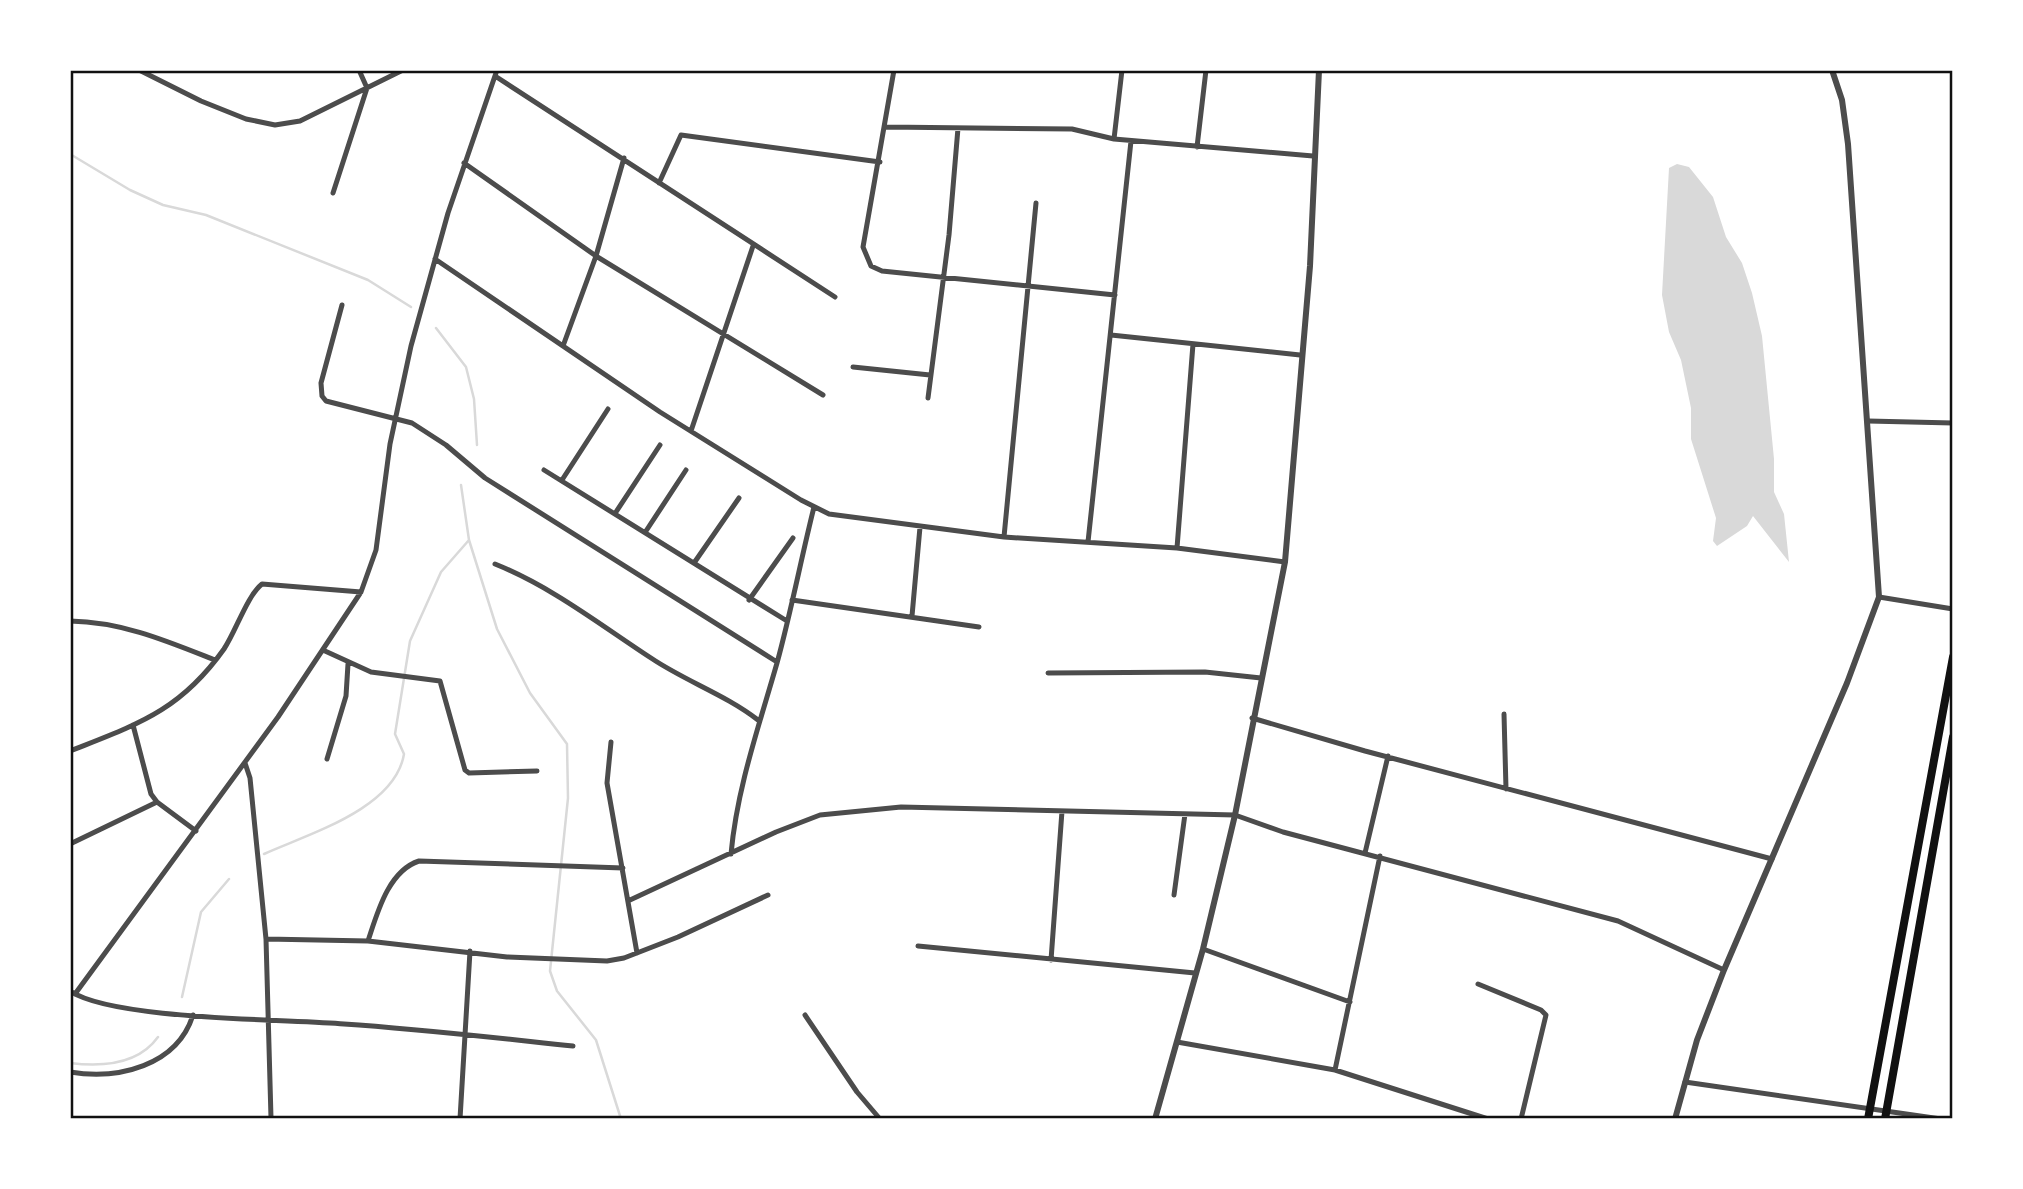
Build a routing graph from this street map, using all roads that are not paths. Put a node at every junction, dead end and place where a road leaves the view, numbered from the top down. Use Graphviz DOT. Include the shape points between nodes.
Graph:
graph roads {
  1 [pos="139,70"];
  2 [pos="359,70"];
  3 [pos="403,70"];
  4 [pos="894,70"];
  5 [pos="1122,70"];
  6 [pos="1206,70"];
  7 [pos="1319,70"];
  8 [pos="1832,70"];
  9 [pos="496,73"];
  10 [pos="367,88"];
  11 [pos="886,127"];
  12 [pos="958,128"];
  13 [pos="1114,139"];
  14 [pos="1131,141"];
  15 [pos="1197,147"];
  16 [pos="1313,156"];
  17 [pos="624,158"];
  18 [pos="880,162"];
  19 [pos="464,163"];
  20 [pos="659,183"];
  21 [pos="333,194"];
  22 [pos="1036,203"];
  23 [pos="753,246"];
  24 [pos="596,256"];
  25 [pos="435,259"];
  26 [pos="943,276"];
  27 [pos="1028,286"];
  28 [pos="1115,295"];
  29 [pos="835,297"];
  30 [pos="342,305"];
  31 [pos="724,333"];
  32 [pos="1111,335"];
  33 [pos="1193,344"];
  34 [pos="562,346"];
  35 [pos="1300,355"];
  36 [pos="853,367"];
  37 [pos="930,375"];
  38 [pos="823,395"];
  39 [pos="928,398"];
  40 [pos="608,409"];
  41 [pos="395,416"];
  42 [pos="1868,421"];
  43 [pos="1953,423"];
  44 [pos="691,432"];
  45 [pos="660,445"];
  46 [pos="544,470"];
  47 [pos="686,470"];
  48 [pos="562,480"];
  49 [pos="739,498"];
  50 [pos="814,507"];
  51 [pos="616,512"];
  52 [pos="920,527"];
  53 [pos="646,531"];
  54 [pos="1004,537"];
  55 [pos="793,538"];
  56 [pos="1088,542"];
  57 [pos="1177,548"];
  58 [pos="1285,562"];
  59 [pos="495,564"];
  60 [pos="694,564"];
  61 [pos="361,592"];
  62 [pos="1879,597"];
  63 [pos="749,600"];
  64 [pos="792,600"];
  65 [pos="1953,609"];
  66 [pos="912,616"];
  67 [pos="70,621"];
  68 [pos="787,621"];
  69 [pos="979,627"];
  70 [pos="325,651"];
  71 [pos="1953,657"];
  72 [pos="215,660"];
  73 [pos="777,662"];
  74 [pos="348,664"];
  75 [pos="1048,673"];
  76 [pos="1261,678"];
  77 [pos="1504,714"];
  78 [pos="1252,718"];
  79 [pos="758,720"];
  80 [pos="133,725"];
  81 [pos="1953,737"];
  82 [pos="611,742"];
  83 [pos="70,751"];
  84 [pos="1388,756"];
  85 [pos="327,759"];
  86 [pos="244,763"];
  87 [pos="537,771"];
  88 [pos="1506,789"];
  89 [pos="157,802"];
  90 [pos="1062,811"];
  91 [pos="1185,814"];
  92 [pos="1234,815"];
  93 [pos="195,831"];
  94 [pos="70,844"];
  95 [pos="1364,853"];
  96 [pos="731,855"];
  97 [pos="1380,856"];
  98 [pos="1772,859"];
  99 [pos="624,868"];
  100 [pos="768,895"];
  101 [pos="1174,895"];
  102 [pos="630,900"];
  103 [pos="266,939"];
  104 [pos="368,942"];
  105 [pos="918,946"];
  106 [pos="1203,949"];
  107 [pos="470,951"];
  108 [pos="637,953"];
  109 [pos="1051,960"];
  110 [pos="1724,970"];
  111 [pos="1195,973"];
  112 [pos="1478,984"];
  113 [pos="73,993"];
  114 [pos="1350,1002"];
  115 [pos="192,1015"];
  116 [pos="805,1015"];
  117 [pos="266,1018"];
  118 [pos="464,1034"];
  119 [pos="1177,1042"];
  120 [pos="573,1046"];
  121 [pos="1335,1070"];
  122 [pos="70,1072"];
  123 [pos="1685,1082"];
  124 [pos="1869,1114"];
  125 [pos="1886,1115"];
  126 [pos="233,1118"];
  127 [pos="271,1118"];
  128 [pos="70,1119"];
  129 [pos="297,1119"];
  130 [pos="460,1119"];
  131 [pos="880,1119"];
  132 [pos="1155,1119"];
  133 [pos="1488,1119"];
  134 [pos="1521,1119"];
  135 [pos="1675,1119"];
  136 [pos="1941,1119"];
  1 -- 10 [label="street" via="201,101 267,125 300,121"];
  2 -- 10 [label="street"];
  3 -- 10 [label="street"];
  4 -- 11 [label="street"];
  5 -- 13 [label="street"];
  6 -- 15 [label="street"];
  7 -- 16 [label="street"];
  8 -- 42 [label="street" via="1848,144"];
  9 -- 17 [label="street"];
  9 -- 19 [label="street"];
  10 -- 21 [label="street"];
  11 -- 12 [label="street"];
  11 -- 18 [label="street"];
  12 -- 13 [label="street" via="1072,129"];
  12 -- 26 [label="street"];
  13 -- 14 [label="street"];
  14 -- 15 [label="street"];
  14 -- 28 [label="street"];
  15 -- 16 [label="street"];
  16 -- 35 [label="street" via="1310,266"];
  17 -- 20 [label="street"];
  17 -- 24 [label="street"];
  18 -- 20 [label="street" via="681,135"];
  18 -- 26 [label="street" via="863,247 871,266"];
  19 -- 24 [label="street"];
  19 -- 25 [label="street"];
  20 -- 23 [label="street"];
  22 -- 27 [label="street"];
  23 -- 29 [label="street"];
  23 -- 31 [label="street"];
  24 -- 31 [label="street"];
  24 -- 34 [label="street"];
  25 -- 34 [label="street"];
  25 -- 41 [label="street"];
  26 -- 27 [label="street"];
  26 -- 37 [label="street"];
  27 -- 28 [label="street"];
  27 -- 54 [label="street"];
  28 -- 32 [label="street"];
  30 -- 41 [label="street" via="322,374 322,396 332,404"];
  31 -- 38 [label="street"];
  31 -- 44 [label="street"];
  32 -- 33 [label="street"];
  32 -- 56 [label="street"];
  33 -- 35 [label="street"];
  33 -- 57 [label="street"];
  34 -- 44 [label="street"];
  35 -- 58 [label="street"];
  36 -- 37 [label="street"];
  37 -- 39 [label="street"];
  40 -- 48 [label="street"];
  41 -- 61 [label="street" via="376,550"];
  41 -- 73 [label="street" via="428,433 485,478"];
  42 -- 43 [label="street"];
  42 -- 62 [label="street"];
  44 -- 50 [label="street"];
  45 -- 51 [label="street"];
  46 -- 48 [label="street"];
  47 -- 53 [label="street"];
  48 -- 51 [label="street"];
  49 -- 60 [label="street"];
  50 -- 52 [label="street"];
  50 -- 64 [label="street"];
  51 -- 53 [label="street"];
  52 -- 54 [label="street"];
  52 -- 66 [label="street"];
  53 -- 60 [label="street"];
  54 -- 56 [label="street"];
  55 -- 63 [label="street"];
  56 -- 57 [label="street"];
  57 -- 58 [label="street"];
  58 -- 76 [label="street"];
  59 -- 79 [label="street" via="555,592 652,659 741,706"];
  60 -- 63 [label="street"];
  61 -- 70 [label="street"];
  61 -- 72 [label="street" via="262,584"];
  62 -- 65 [label="street"];
  62 -- 98 [label="street"];
  63 -- 68 [label="street"];
  64 -- 66 [label="street"];
  64 -- 68 [label="street"];
  66 -- 69 [label="street"];
  67 -- 72 [label="street" via="130,628"];
  68 -- 73 [label="street"];
  70 -- 74 [label="street"];
  70 -- 86 [label="street"];
  71 -- 124 [label="main road"];
  72 -- 80 [label="street" via="170,707"];
  73 -- 79 [label="street"];
  74 -- 85 [label="street" via="346,696"];
  74 -- 87 [label="street" via="385,675 443,683 465,770 473,774"];
  75 -- 76 [label="street" via="1205,672"];
  76 -- 78 [label="street"];
  77 -- 88 [label="street"];
  78 -- 84 [label="street"];
  78 -- 92 [label="street"];
  79 -- 96 [label="street"];
  80 -- 83 [label="street"];
  80 -- 89 [label="street" via="146,783"];
  81 -- 125 [label="main road"];
  82 -- 99 [label="street" via="607,783"];
  84 -- 88 [label="street"];
  84 -- 95 [label="street"];
  86 -- 93 [label="street"];
  86 -- 103 [label="street" via="250,778"];
  88 -- 98 [label="street"];
  89 -- 93 [label="street"];
  89 -- 94 [label="street"];
  90 -- 91 [label="street"];
  90 -- 96 [label="street" via="901,807 840,812 799,822"];
  90 -- 109 [label="street"];
  91 -- 92 [label="street"];
  91 -- 101 [label="street"];
  92 -- 95 [label="street"];
  92 -- 106 [label="street"];
  93 -- 113 [label="street"];
  95 -- 97 [label="street"];
  96 -- 102 [label="street"];
  97 -- 110 [label="street" via="1630,925"];
  97 -- 114 [label="street"];
  98 -- 110 [label="street"];
  99 -- 102 [label="street"];
  99 -- 104 [label="street" via="413,863 381,903"];
  100 -- 108 [label="street"];
  102 -- 108 [label="street"];
  103 -- 104 [label="street"];
  103 -- 117 [label="street"];
  104 -- 107 [label="street"];
  105 -- 109 [label="street"];
  106 -- 111 [label="street"];
  106 -- 114 [label="street"];
  107 -- 108 [label="street" via="607,961"];
  107 -- 118 [label="street"];
  109 -- 111 [label="street"];
  110 -- 123 [label="street"];
  111 -- 119 [label="street"];
  112 -- 134 [label="street" via="1546,1015"];
  113 -- 115 [label="street" via="102,1004"];
  114 -- 121 [label="street"];
  115 -- 117 [label="street"];
  115 -- 122 [label="street" via="187,1033 174,1049 151,1063 104,1075"];
  116 -- 131 [label="street"];
  117 -- 118 [label="street"];
  117 -- 127 [label="street"];
  118 -- 120 [label="street"];
  118 -- 130 [label="street"];
  119 -- 121 [label="street"];
  119 -- 132 [label="street"];
  121 -- 133 [label="street"];
  123 -- 124 [label="street"];
  123 -- 135 [label="street"];
  124 -- 125 [label="street"];
  125 -- 136 [label="street"];
  126 -- 127 [label="street"];
  126 -- 128 [label="street"];
  127 -- 129 [label="street"];
}
